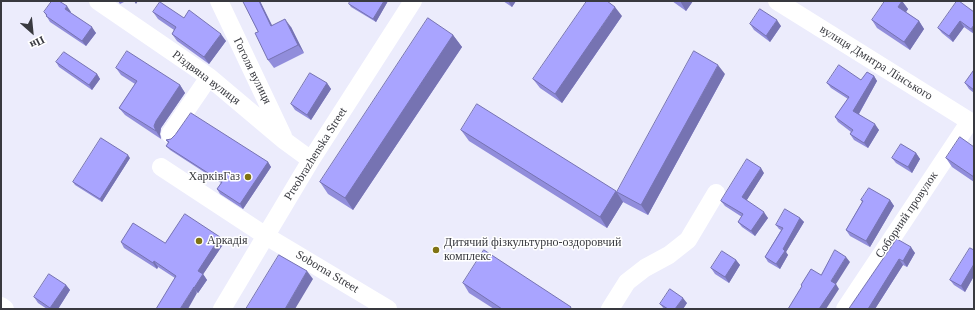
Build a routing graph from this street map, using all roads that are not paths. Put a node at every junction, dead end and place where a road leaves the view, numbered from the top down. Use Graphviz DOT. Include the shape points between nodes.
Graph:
graph roads {
  1 [pos="98,1"];
  2 [pos="219,1"];
  3 [pos="413,1"];
  4 [pos="777,1"];
  5 [pos="209,77"];
  6 [pos="972,123"];
  7 [pos="170,134"];
  8 [pos="286,141"];
  9 [pos="311,160"];
  10 [pos="161,167"];
  11 [pos="716,193"];
  12 [pos="266,236"];
  13 [pos="1,306"];
  14 [pos="5,309"];
  15 [pos="222,309"];
  16 [pos="388,309"];
  17 [pos="610,309"];
  18 [pos="845,309"];
  1 -- 5 [label="street, Різдвяна вулиця"];
  2 -- 8 [label="street, Гоголя вулиця"];
  3 -- 9 [label="street, Preobrazhenska Street"];
  4 -- 6 [label="street, вулиця Дмитра Лінського"];
  5 -- 7 [label="street"];
  5 -- 8 [label="street, Різдвяна вулиця"];
  6 -- 18 [label="street, Соборний провулок"];
  8 -- 9 [label="street, Різдвяна вулиця"];
  9 -- 12 [label="street, Preobrazhenska Street"];
  10 -- 12 [label="street, Soborna Street"];
  11 -- 17 [label="street" via="688,240 669,256 645,268 628,282"];
  12 -- 15 [label="street, Preobrazhenska Street"];
  12 -- 16 [label="street, Soborna Street"];
  13 -- 14 [label="street"];
}
